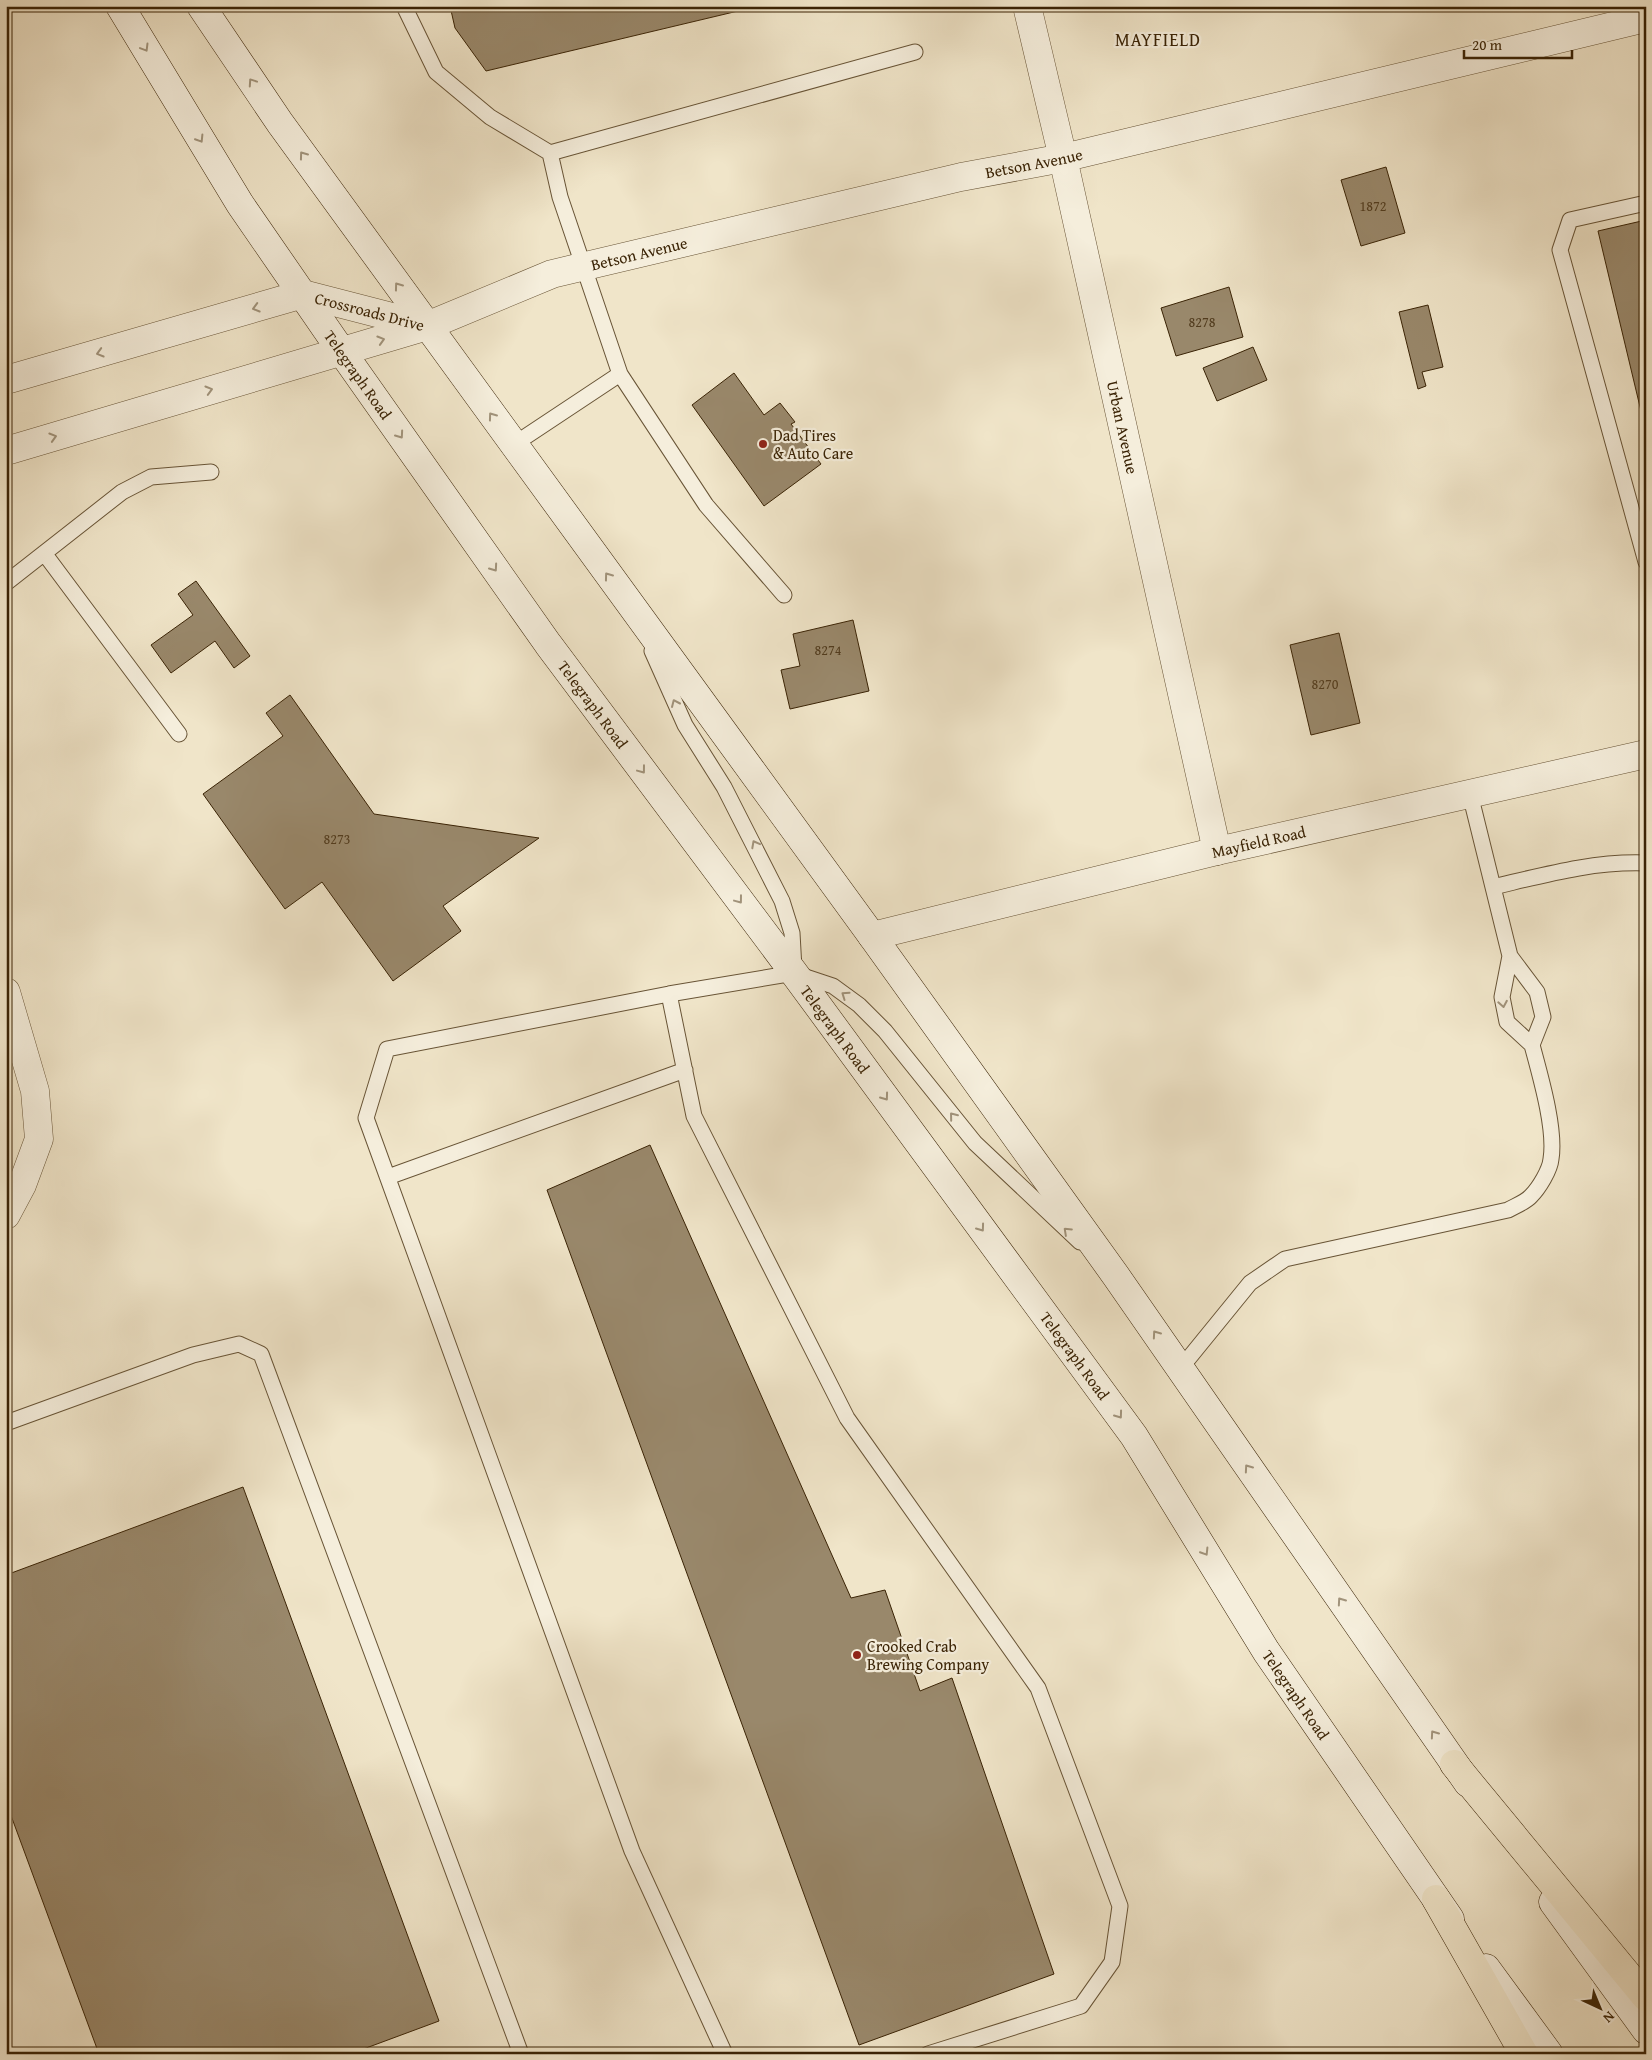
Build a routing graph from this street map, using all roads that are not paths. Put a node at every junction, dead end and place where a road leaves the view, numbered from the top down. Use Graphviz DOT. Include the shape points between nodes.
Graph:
graph roads {
  1 [pos="120,6"];
  2 [pos="201,6"];
  3 [pos="404,6"];
  4 [pos="1027,6"];
  5 [pos="1646,18"];
  6 [pos="916,52"];
  7 [pos="550,153"];
  8 [pos="1063,158"];
  9 [pos="1646,202"];
  10 [pos="584,266"];
  11 [pos="303,294"];
  12 [pos="427,326"];
  13 [pos="342,352"];
  14 [pos="620,374"];
  15 [pos="6,380"];
  16 [pos="513,445"];
  17 [pos="6,451"];
  18 [pos="211,472"];
  19 [pos="44,553"];
  20 [pos="1646,562"];
  21 [pos="6,583"];
  22 [pos="784,595"];
  23 [pos="637,615"];
  24 [pos="178,734"];
  25 [pos="1646,754"];
  26 [pos="1470,794"];
  27 [pos="1217,850"];
  28 [pos="1646,863"];
  29 [pos="1493,887"];
  30 [pos="872,936"];
  31 [pos="1510,956"];
  32 [pos="794,973"];
  33 [pos="6,992"];
  34 [pos="669,994"];
  35 [pos="1532,1045"];
  36 [pos="685,1070"];
  37 [pos="388,1177"];
  38 [pos="6,1215"];
  39 [pos="1116,1276"];
  40 [pos="1180,1369"];
  41 [pos="6,1423"];
  42 [pos="1454,1764"];
  43 [pos="1436,1899"];
  44 [pos="1646,1997"];
  45 [pos="1646,2030"];
  46 [pos="522,2054"];
  47 [pos="725,2054"];
  48 [pos="928,2054"];
  49 [pos="1524,2054"];
  50 [pos="1549,2054"];
  1 -- 11 [label="main road, Telegraph Road, one-way" via="240,204"];
  12 -- 2 [label="main road, one-way" via="280,123"];
  3 -- 7 [label="lane" via="436,72 490,117"];
  4 -- 8 [label="main road, Urban Avenue"];
  5 -- 8 [label="main road, Betson Avenue"];
  6 -- 7 [label="lane"];
  7 -- 10 [label="lane" via="560,197"];
  8 -- 10 [label="main road, Betson Avenue" via="961,177"];
  8 -- 27 [label="main road, Urban Avenue"];
  9 -- 20 [label="lane" via="1570,220 1560,250"];
  10 -- 12 [label="main road, Betson Avenue" via="552,274"];
  10 -- 14 [label="lane"];
  11 -- 12 [label="main road, Crossroads Drive"];
  11 -- 13 [label="main road, Telegraph Road"];
  11 -- 15 [label="main road, Crossroads Drive, one-way"];
  13 -- 12 [label="main road, Crossroads Drive, one-way"];
  16 -- 12 [label="main road, one-way"];
  17 -- 13 [label="main road, Crossroads Drive, one-way"];
  13 -- 32 [label="main road, Telegraph Road, one-way" via="548,644"];
  14 -- 16 [label="lane"];
  14 -- 22 [label="lane" via="706,505"];
  23 -- 16 [label="main road, one-way"];
  18 -- 19 [label="lane" via="151,477 122,492"];
  19 -- 21 [label="lane"];
  19 -- 24 [label="lane"];
  23 -- 30 [label="main road"];
  32 -- 23 [label="lane, one-way" via="792,933 782,901 724,787 685,725"];
  25 -- 26 [label="main road, Mayfield Road"];
  26 -- 27 [label="main road, Mayfield Road"];
  26 -- 29 [label="lane"];
  27 -- 30 [label="main road, Mayfield Road"];
  28 -- 29 [label="lane" via="1573,867"];
  29 -- 31 [label="lane"];
  30 -- 39 [label="main road"];
  31 -- 35 [label="lane" via="1537,992 1543,1017"];
  31 -- 35 [label="lane, one-way" via="1502,997 1507,1022"];
  32 -- 34 [label="lane"];
  39 -- 32 [label="lane, one-way" via="974,1143 885,1032 859,1005 832,986"];
  32 -- 43 [label="main road, Telegraph Road, one-way" via="1134,1436 1266,1651"];
  33 -- 38 [label="main road" via="35,1091 38,1139 22,1185"];
  34 -- 36 [label="lane"];
  34 -- 37 [label="lane" via="387,1049 366,1118"];
  35 -- 40 [label="lane" via="1542,1082 1552,1160 1531,1196 1508,1210 1285,1259 1250,1284"];
  36 -- 37 [label="lane"];
  36 -- 48 [label="lane" via="694,1116 847,1418 1038,1688 1120,1906 1112,1962 1081,2006"];
  37 -- 47 [label="lane" via="632,1851"];
  40 -- 39 [label="main road, one-way"];
  42 -- 40 [label="main road, one-way"];
  41 -- 46 [label="lane" via="193,1355 239,1344 261,1354"];
  42 -- 44 [label="highway"];
  42 -- 45 [label="main road"];
  43 -- 49 [label="highway"];
  43 -- 50 [label="main road, Telegraph Road"];
}
